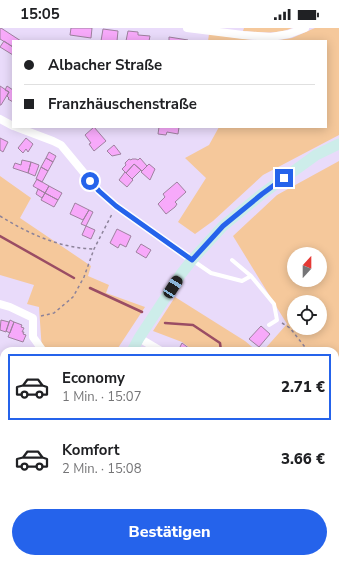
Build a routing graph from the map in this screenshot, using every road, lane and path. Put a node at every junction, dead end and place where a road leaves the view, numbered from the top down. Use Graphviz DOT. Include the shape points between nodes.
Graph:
graph roads {
  1 [pos="187,28"];
  2 [pos="305,28"];
  3 [pos="0,120"];
  4 [pos="12,126"];
  5 [pos="19,128"];
  6 [pos="339,144"];
  7 [pos="116,206"];
  8 [pos="0,216"];
  9 [pos="94,249"];
  10 [pos="192,260"];
  11 [pos="232,260"];
  12 [pos="251,276"];
  13 [pos="0,304"];
  14 [pos="33,318"];
  15 [pos="276,320"];
  16 [pos="269,325"];
  17 [pos="139,338"];
  18 [pos="40,347"];
  19 [pos="134,347"];
  20 [pos="154,347"];
  21 [pos="305,347"];
  1 -- 2 [label="street" via="272,37"];
  3 -- 4 [label="street"];
  5 -- 7 [label="street" via="61,146 99,191"];
  6 -- 10 [label="street" via="316,155 262,194 223,226"];
  7 -- 9 [label="path"];
  7 -- 10 [label="street"];
  8 -- 9 [label="path" via="46,239 81,249"];
  9 -- 14 [label="path" via="84,277 73,297 54,314"];
  10 -- 12 [label="lane" via="211,273 242,281"];
  10 -- 17 [label="street"];
  11 -- 12 [label="lane"];
  12 -- 15 [label="lane" via="274,304"];
  13 -- 14 [label="street" via="10,306"];
  14 -- 18 [label="street" via="33,337"];
  15 -- 16 [label="lane"];
  15 -- 21 [label="path" via="290,328"];
  17 -- 19 [label="street"];
  17 -- 20 [label="street"];
}
